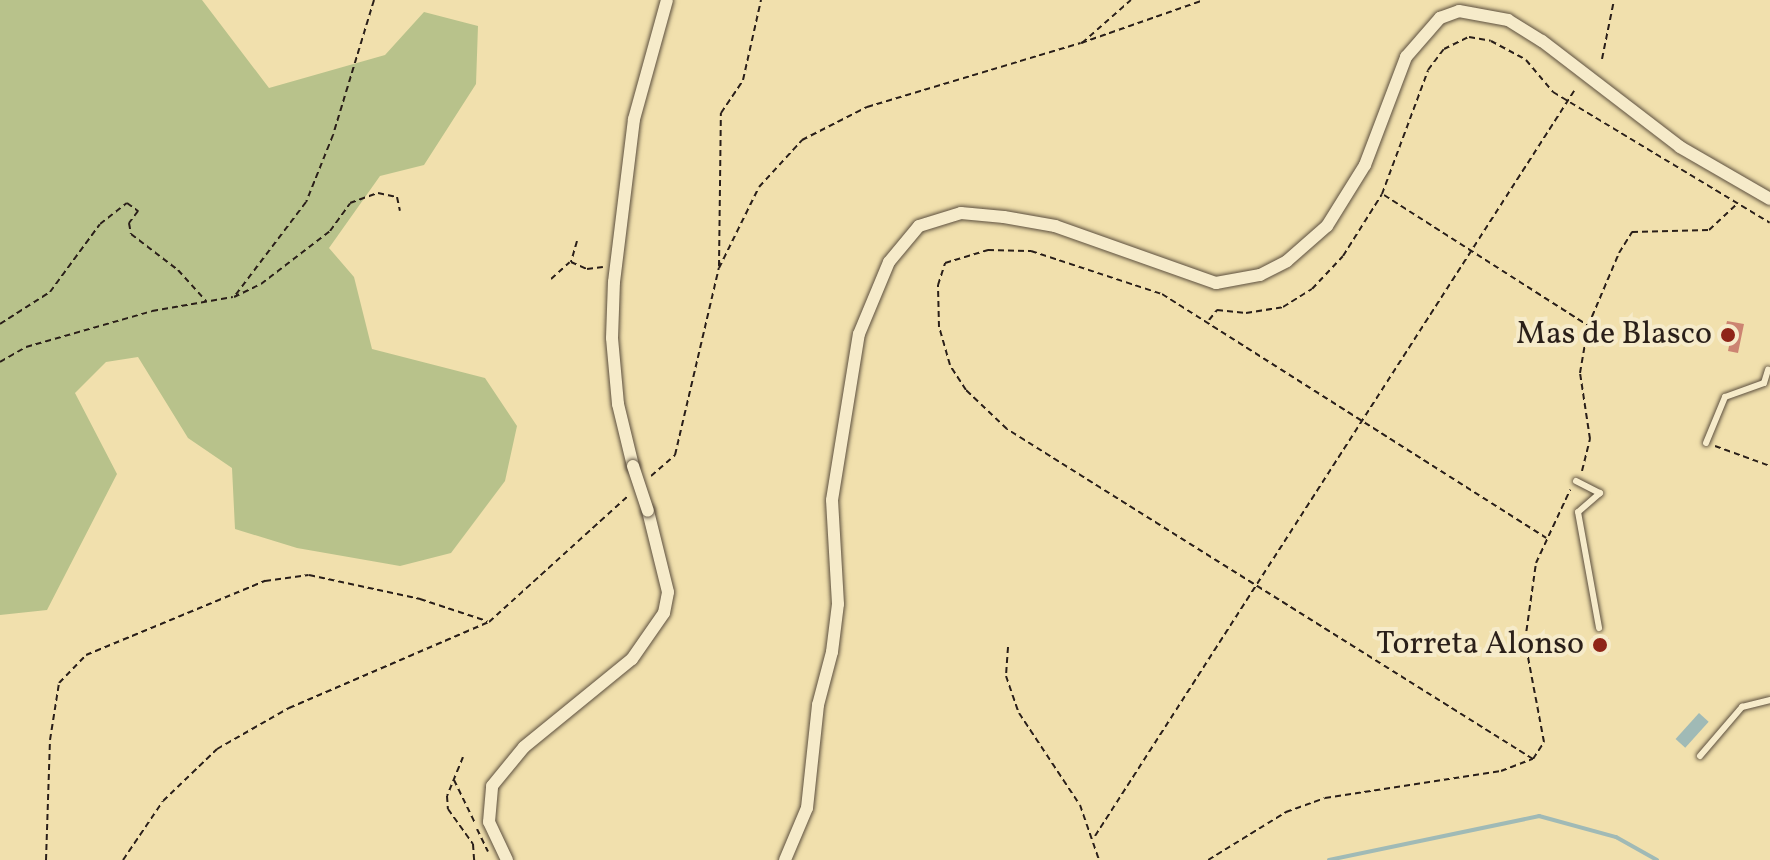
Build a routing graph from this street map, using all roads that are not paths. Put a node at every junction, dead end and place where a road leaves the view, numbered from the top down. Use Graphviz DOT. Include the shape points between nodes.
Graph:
graph roads {
  1 [pos="667,0"];
  2 [pos="1770,199"];
  3 [pos="1768,370"];
  4 [pos="1706,443"];
  5 [pos="1576,481"];
  6 [pos="1599,628"];
  7 [pos="1770,700"];
  8 [pos="1700,756"];
  9 [pos="507,860"];
  10 [pos="785,860"];
  1 -- 9 [label="street, bridge" via="634,119 612,338 618,404 668,592 664,613 632,659 524,747 492,786 489,822"];
  2 -- 10 [label="street" via="1680,147 1508,20 1459,11 1440,18 1406,57 1365,165 1327,226 1287,261 1260,275 1216,283 1055,226 1004,217 961,213 919,226 889,262 856,347 832,500 838,604 832,652 818,705 807,808"];
  3 -- 4 [label="lane" via="1764,383 1725,397"];
  5 -- 6 [label="lane" via="1600,493 1578,512"];
  7 -- 8 [label="lane" via="1742,707"];
}
